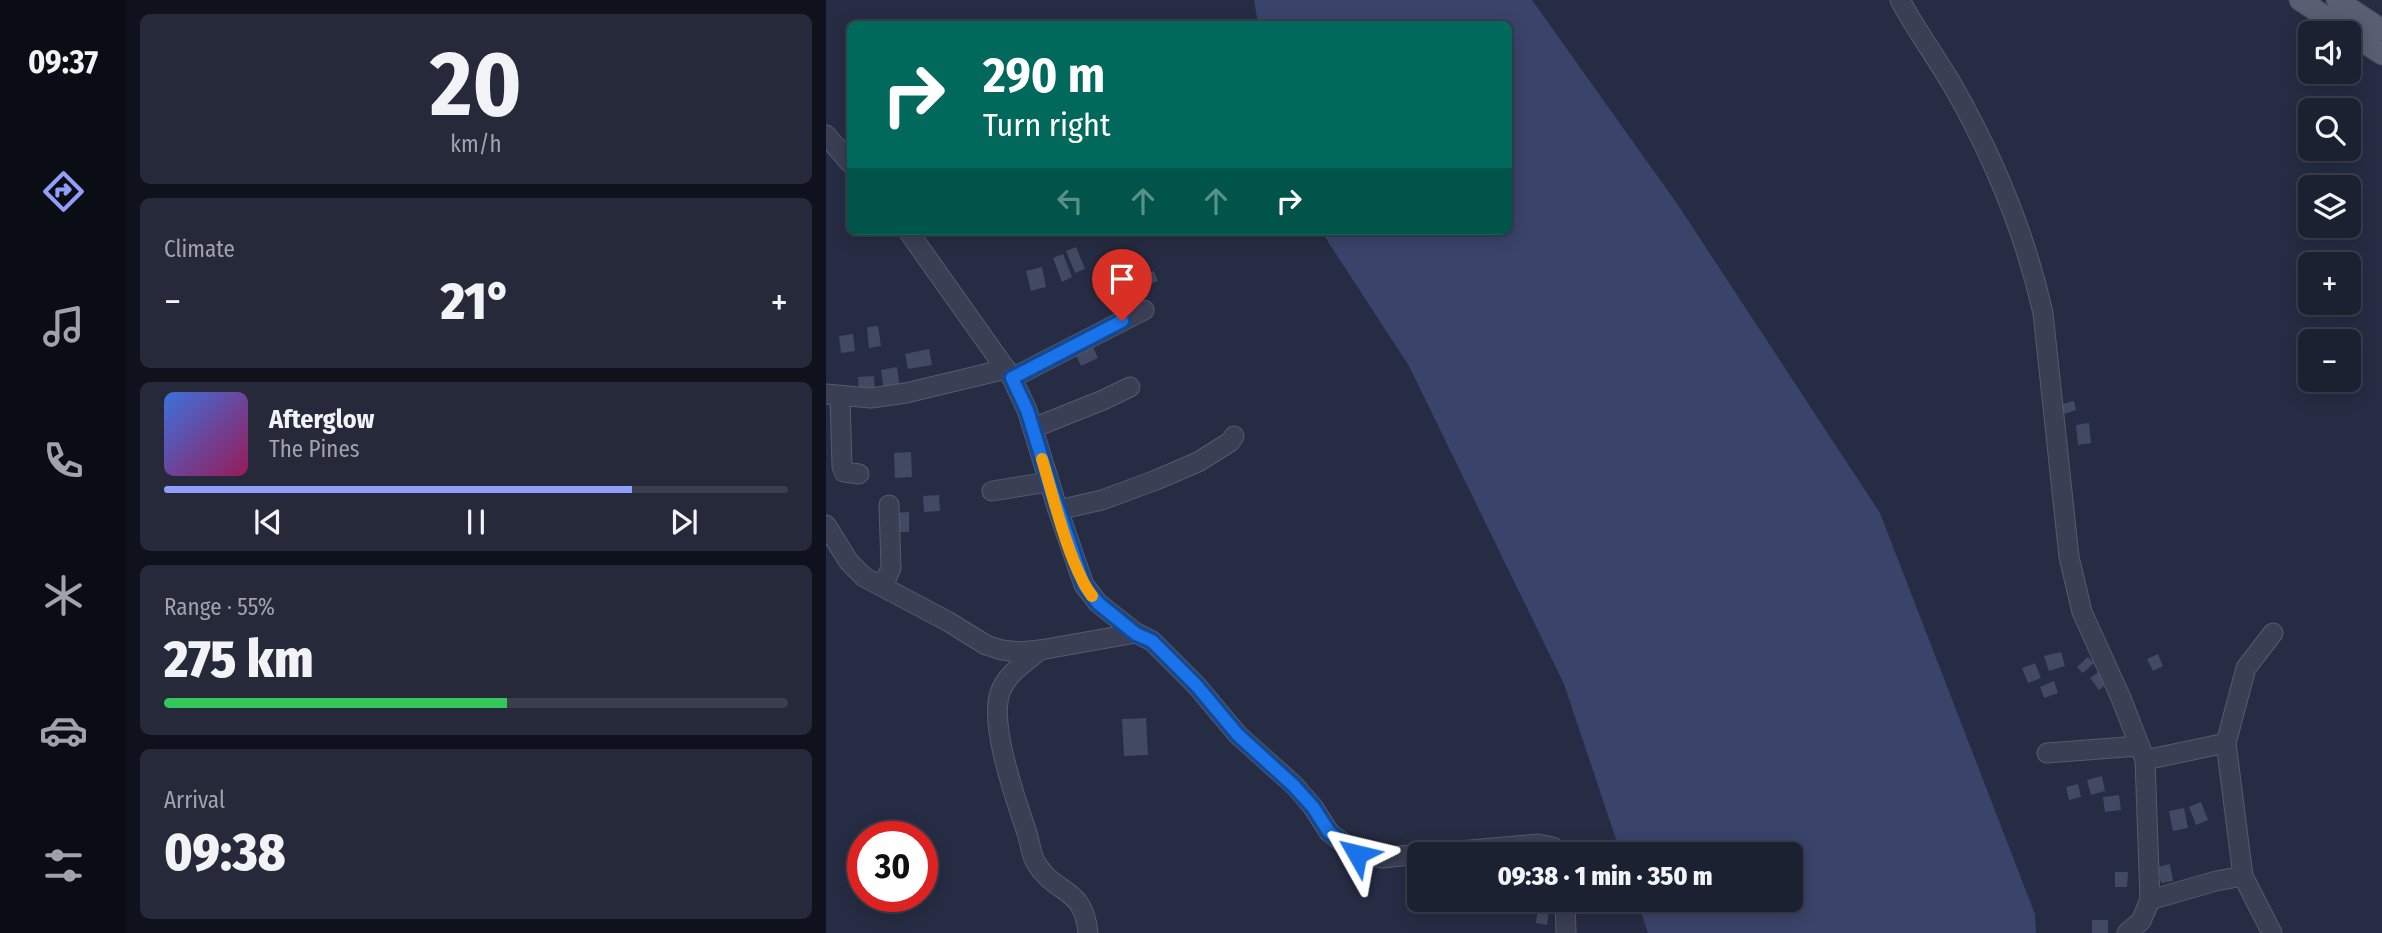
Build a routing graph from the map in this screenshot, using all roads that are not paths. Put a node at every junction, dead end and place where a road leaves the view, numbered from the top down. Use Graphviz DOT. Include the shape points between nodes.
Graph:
graph roads {
  1 [pos="1900,0"];
  2 [pos="2300,0"];
  3 [pos="2341,1"];
  4 [pos="2382,30"];
  5 [pos="2382,54"];
  6 [pos="826,135"];
  7 [pos="847,160"];
  8 [pos="911,235"];
  9 [pos="1144,310"];
  10 [pos="1009,373"];
  11 [pos="1130,387"];
  12 [pos="833,395"];
  13 [pos="1033,428"];
  14 [pos="1234,436"];
  15 [pos="859,474"];
  16 [pos="1049,482"];
  17 [pos="992,491"];
  18 [pos="889,505"];
  19 [pos="1058,510"];
  20 [pos="826,524"];
  21 [pos="880,585"];
  22 [pos="2273,633"];
  23 [pos="1136,634"];
  24 [pos="1040,650"];
  25 [pos="2226,743"];
  26 [pos="2047,753"];
  27 [pos="2142,753"];
  28 [pos="1407,856"];
  29 [pos="2242,876"];
  30 [pos="2150,900"];
  31 [pos="1565,912"];
  32 [pos="1088,933"];
  33 [pos="1566,933"];
  34 [pos="2127,933"];
  35 [pos="2272,933"];
  1 -- 27 [label="street" via="1999,173 2020,228 2043,313 2074,587"];
  2 -- 5 [label="main road"];
  3 -- 4 [label="main road"];
  6 -- 7 [label="street"];
  8 -- 10 [label="street"];
  9 -- 10 [label="street"];
  10 -- 12 [label="street" via="871,398"];
  10 -- 13 [label="street"];
  11 -- 13 [label="street"];
  12 -- 15 [label="street" via="842,466 845,472"];
  13 -- 16 [label="street"];
  14 -- 19 [label="street" via="1198,462 1156,480"];
  16 -- 17 [label="street"];
  16 -- 19 [label="street"];
  18 -- 21 [label="street" via="891,568"];
  19 -- 23 [label="street" via="1084,585"];
  20 -- 21 [label="street" via="856,571"];
  21 -- 24 [label="street" via="986,645 1020,652"];
  22 -- 25 [label="street" via="2246,668"];
  23 -- 24 [label="street"];
  23 -- 28 [label="street" via="1152,641 1197,686 1238,735 1313,807 1329,832 1357,854"];
  24 -- 32 [label="street" via="1013,673 1000,692 997,707 1006,770 1036,863 1084,909"];
  25 -- 27 [label="street"];
  25 -- 29 [label="street"];
  26 -- 27 [label="street"];
  27 -- 30 [label="street"];
  29 -- 30 [label="street"];
  29 -- 35 [label="street"];
  30 -- 34 [label="street" via="2141,921"];
  31 -- 33 [label="street"];
}
